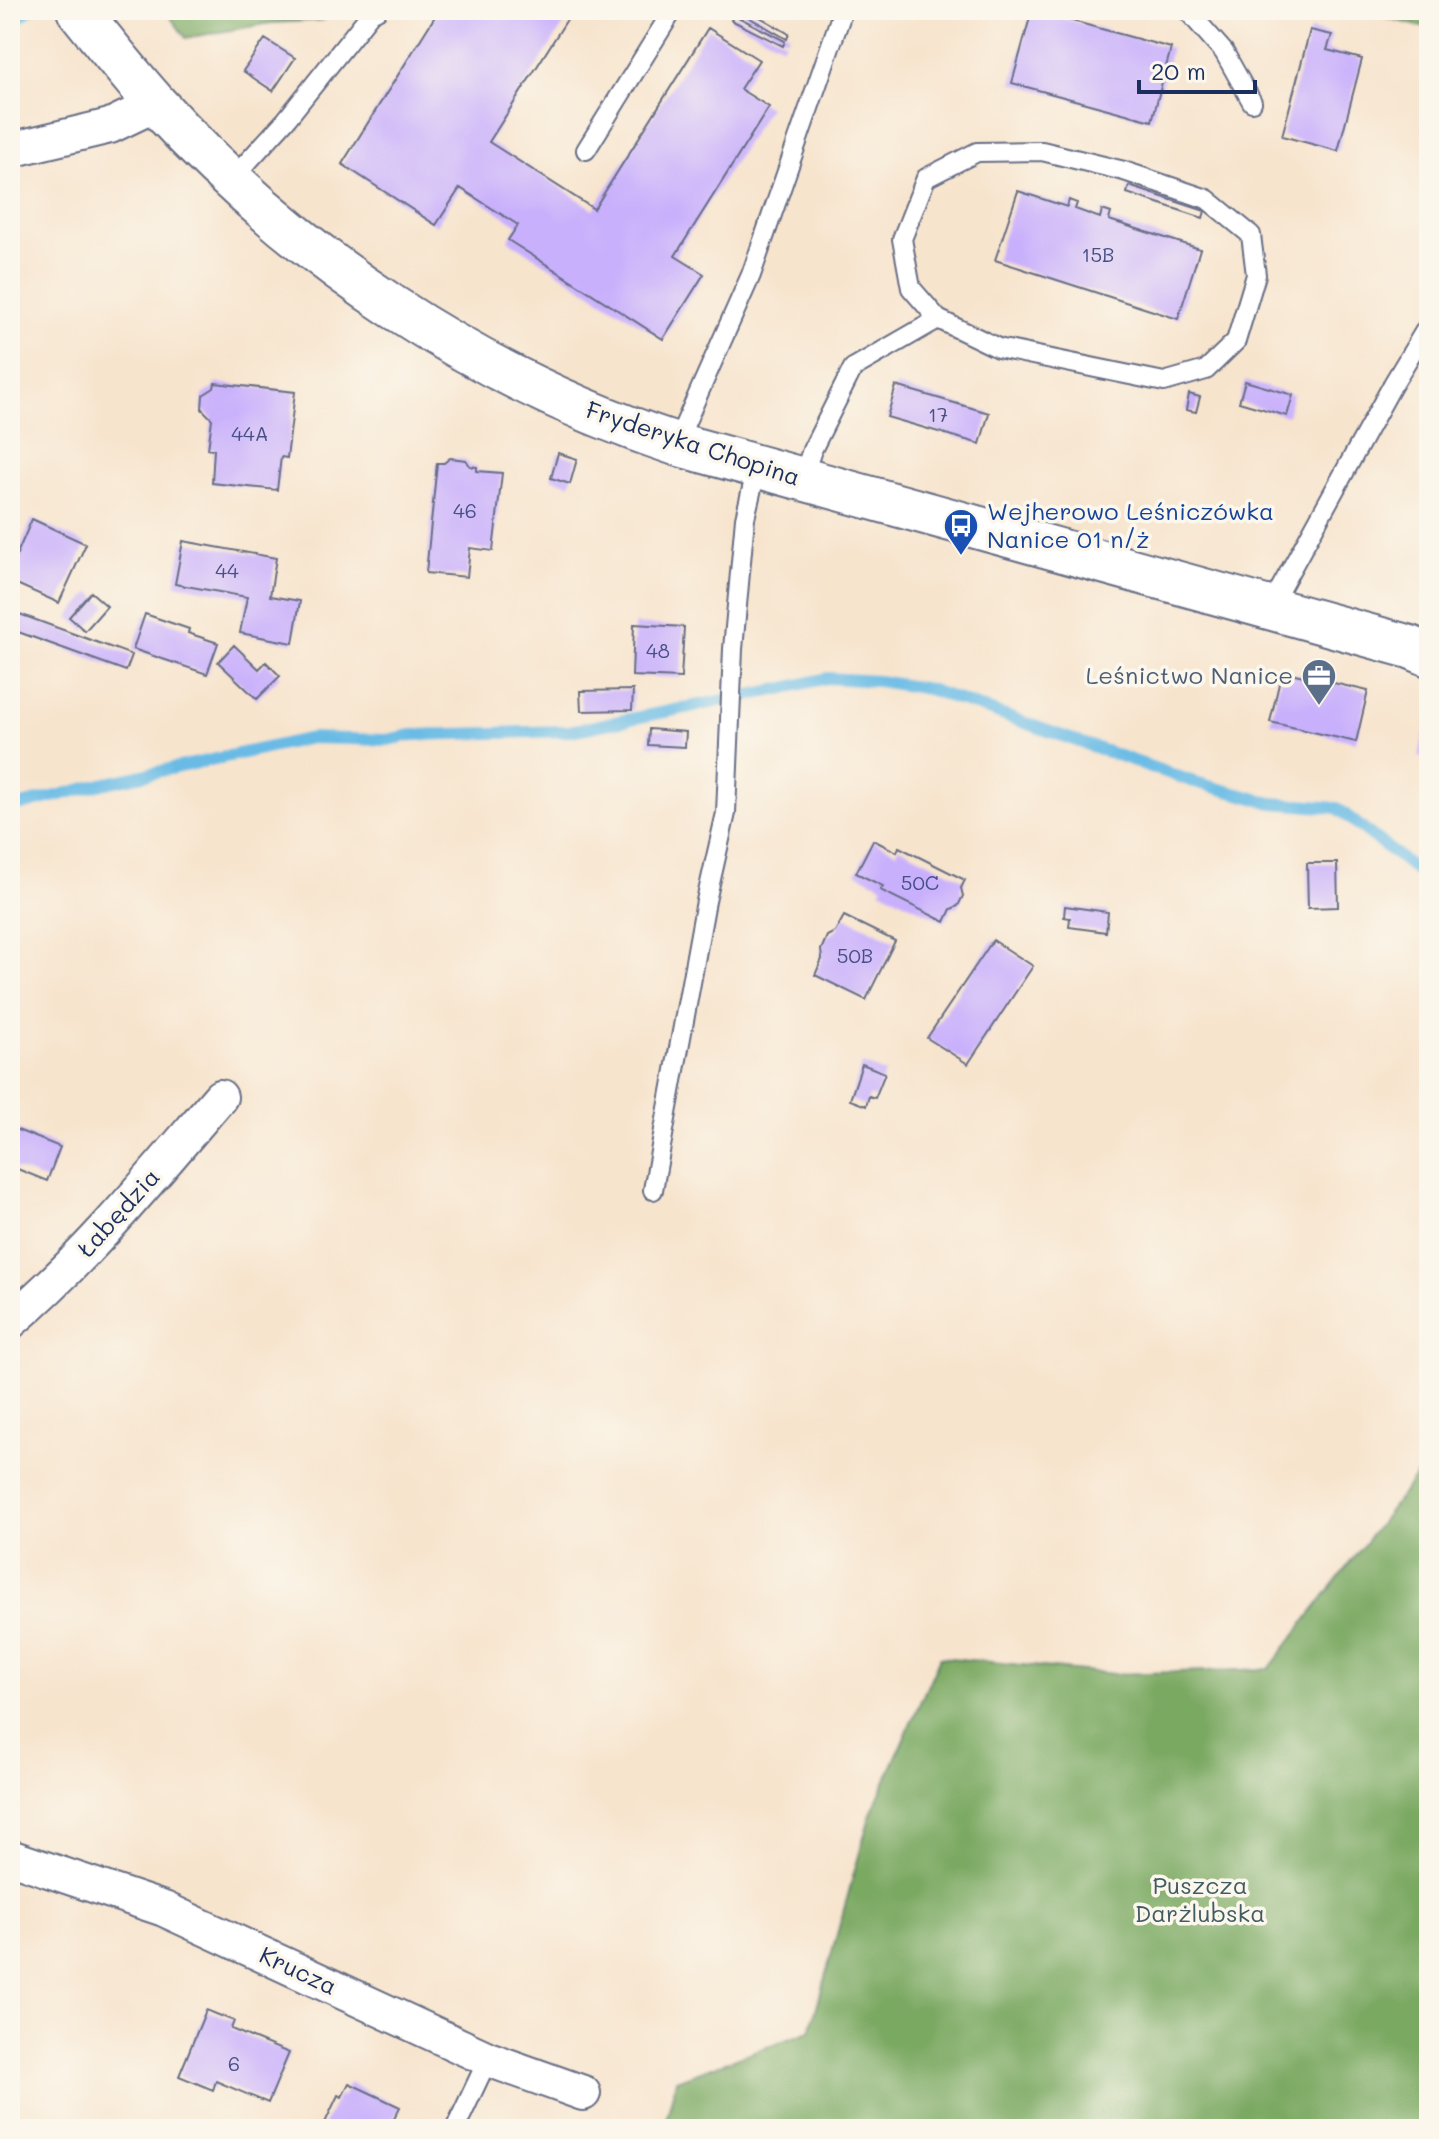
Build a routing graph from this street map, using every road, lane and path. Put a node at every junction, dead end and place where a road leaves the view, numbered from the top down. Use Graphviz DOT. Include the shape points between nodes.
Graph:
graph roads {
  1 [pos="78,10"];
  2 [pos="377,10"];
  3 [pos="673,10"];
  4 [pos="843,10"];
  5 [pos="1187,10"];
  6 [pos="1252,102"];
  7 [pos="156,104"];
  8 [pos="10,150"];
  9 [pos="586,150"];
  10 [pos="231,180"];
  11 [pos="938,319"];
  12 [pos="1429,324"];
  13 [pos="676,444"];
  14 [pos="757,467"];
  15 [pos="802,479"];
  16 [pos="1269,609"];
  17 [pos="1429,655"];
  18 [pos="220,1097"];
  19 [pos="653,1190"];
  20 [pos="10,1322"];
  21 [pos="10,1857"];
  22 [pos="488,2059"];
  23 [pos="583,2093"];
  24 [pos="455,2129"];
  1 -- 7 [label="street, Fryderyka Chopina"];
  2 -- 10 [label="lane"];
  3 -- 9 [label="lane"];
  4 -- 13 [label="lane" via="751,275"];
  5 -- 6 [label="lane" via="1224,52"];
  7 -- 8 [label="street" via="110,126"];
  7 -- 10 [label="street, Fryderyka Chopina"];
  10 -- 13 [label="street, Fryderyka Chopina" via="316,253 420,326 531,387"];
  11 -- 11 [label="lane" via="998,348 1164,382 1206,370 1236,341 1256,275 1251,235 1207,199 1124,171 1042,151 977,152 926,178 902,239 911,288"];
  11 -- 15 [label="lane" via="853,368"];
  12 -- 16 [label="lane"];
  13 -- 14 [label="street, Fryderyka Chopina"];
  14 -- 15 [label="street, Fryderyka Chopina"];
  14 -- 19 [label="lane" via="745,518 733,649 726,813"];
  15 -- 16 [label="street, Fryderyka Chopina"];
  16 -- 17 [label="street, Fryderyka Chopina"];
  18 -- 20 [label="street, Łabędzia" via="110,1226"];
  21 -- 22 [label="street, Krucza" via="164,1909"];
  22 -- 23 [label="street, Krucza"];
  22 -- 24 [label="lane"];
}
